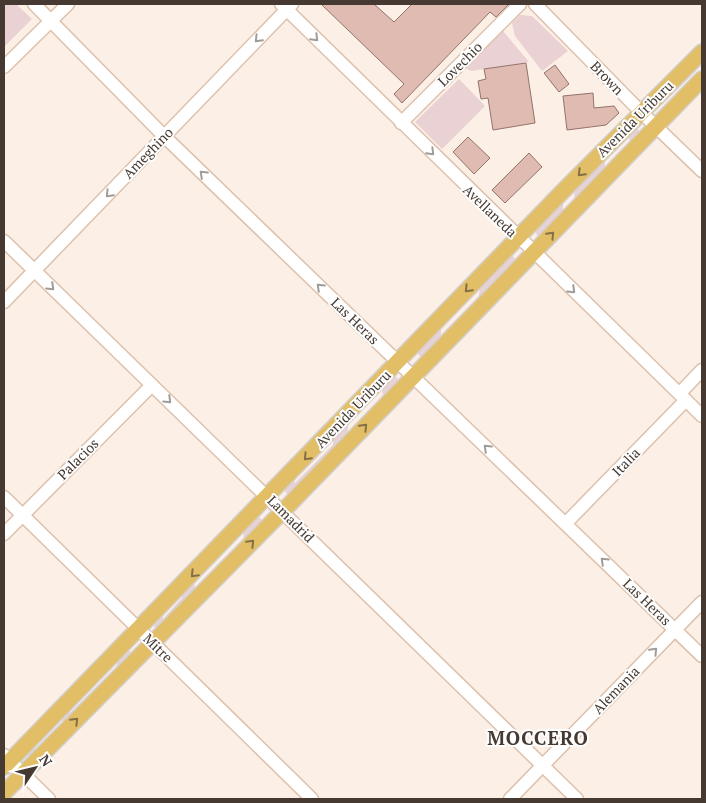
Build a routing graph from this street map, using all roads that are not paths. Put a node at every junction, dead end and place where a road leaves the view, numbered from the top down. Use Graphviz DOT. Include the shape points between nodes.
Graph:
graph roads {
  1 [pos="34,4"];
  2 [pos="68,4"];
  3 [pos="520,4"];
  4 [pos="535,4"];
  5 [pos="286,6"];
  6 [pos="52,20"];
  7 [pos="702,52"];
  8 [pos="4,67"];
  9 [pos="702,79"];
  10 [pos="642,113"];
  11 [pos="401,123"];
  12 [pos="657,126"];
  13 [pos="165,137"];
  14 [pos="702,171"];
  15 [pos="518,238"];
  16 [pos="4,241"];
  17 [pos="533,253"];
  18 [pos="34,271"];
  19 [pos="4,302"];
  20 [pos="398,362"];
  21 [pos="702,370"];
  22 [pos="413,377"];
  23 [pos="152,385"];
  24 [pos="683,396"];
  25 [pos="702,416"];
  26 [pos="269,496"];
  27 [pos="4,497"];
  28 [pos="283,511"];
  29 [pos="22,516"];
  30 [pos="566,524"];
  31 [pos="4,534"];
  32 [pos="702,602"];
  33 [pos="139,630"];
  34 [pos="675,630"];
  35 [pos="153,644"];
  36 [pos="702,656"];
  37 [pos="6,761"];
  38 [pos="543,765"];
  39 [pos="23,774"];
  40 [pos="4,793"];
  41 [pos="49,799"];
  42 [pos="312,799"];
  43 [pos="510,799"];
  44 [pos="578,799"];
  1 -- 6 [label="street, Las Heras"];
  2 -- 6 [label="street"];
  3 -- 11 [label="street, Lovechio"];
  4 -- 10 [label="street, Brown"];
  5 -- 11 [label="street, Avellaneda, one-way"];
  5 -- 13 [label="street, Ameghino, one-way"];
  6 -- 8 [label="street"];
  6 -- 13 [label="street, Las Heras"];
  7 -- 10 [label="main road, Avenida Uriburu"];
  9 -- 12 [label="main road, Avenida Uriburu"];
  10 -- 12 [label="street, Brown"];
  10 -- 15 [label="main road, Avenida Uriburu, one-way"];
  11 -- 15 [label="street, Avellaneda, one-way"];
  12 -- 14 [label="street, Brown"];
  17 -- 12 [label="main road, Avenida Uriburu, one-way"];
  13 -- 18 [label="street, Ameghino, one-way"];
  20 -- 13 [label="street, Las Heras, one-way"];
  15 -- 17 [label="street, Avellaneda"];
  15 -- 20 [label="main road, Avenida Uriburu, one-way"];
  16 -- 18 [label="street, Lamadrid"];
  17 -- 22 [label="main road, Avenida Uriburu"];
  17 -- 24 [label="street, Avellaneda, one-way"];
  18 -- 19 [label="street, Ameghino"];
  18 -- 23 [label="street, Lamadrid, one-way"];
  20 -- 22 [label="street, Las Heras"];
  20 -- 26 [label="main road, Avenida Uriburu, one-way"];
  21 -- 24 [label="street, Italia"];
  28 -- 22 [label="main road, Avenida Uriburu, one-way"];
  30 -- 22 [label="street, Las Heras, one-way"];
  23 -- 26 [label="street, Lamadrid, one-way"];
  23 -- 29 [label="street, Palacios"];
  24 -- 25 [label="street, Avellaneda"];
  24 -- 30 [label="street, Italia"];
  26 -- 28 [label="street, Lamadrid"];
  26 -- 33 [label="main road, Avenida Uriburu, one-way"];
  27 -- 29 [label="street, Mitre"];
  35 -- 28 [label="main road, Avenida Uriburu, one-way"];
  28 -- 38 [label="street, Lamadrid"];
  29 -- 31 [label="street, Palacios"];
  29 -- 33 [label="street, Mitre"];
  34 -- 30 [label="street, Las Heras, one-way"];
  32 -- 34 [label="street, Alemania"];
  33 -- 35 [label="street, Mitre"];
  33 -- 37 [label="main road, Avenida Uriburu"];
  34 -- 36 [label="street, Las Heras"];
  38 -- 34 [label="street, Alemania, one-way"];
  39 -- 35 [label="main road, Avenida Uriburu, one-way"];
  35 -- 42 [label="street, Mitre"];
  37 -- 39 [label="street"];
  38 -- 43 [label="street, Alemania"];
  38 -- 44 [label="street, Lamadrid"];
  39 -- 40 [label="main road, Avenida Uriburu"];
  39 -- 41 [label="street"];
}
